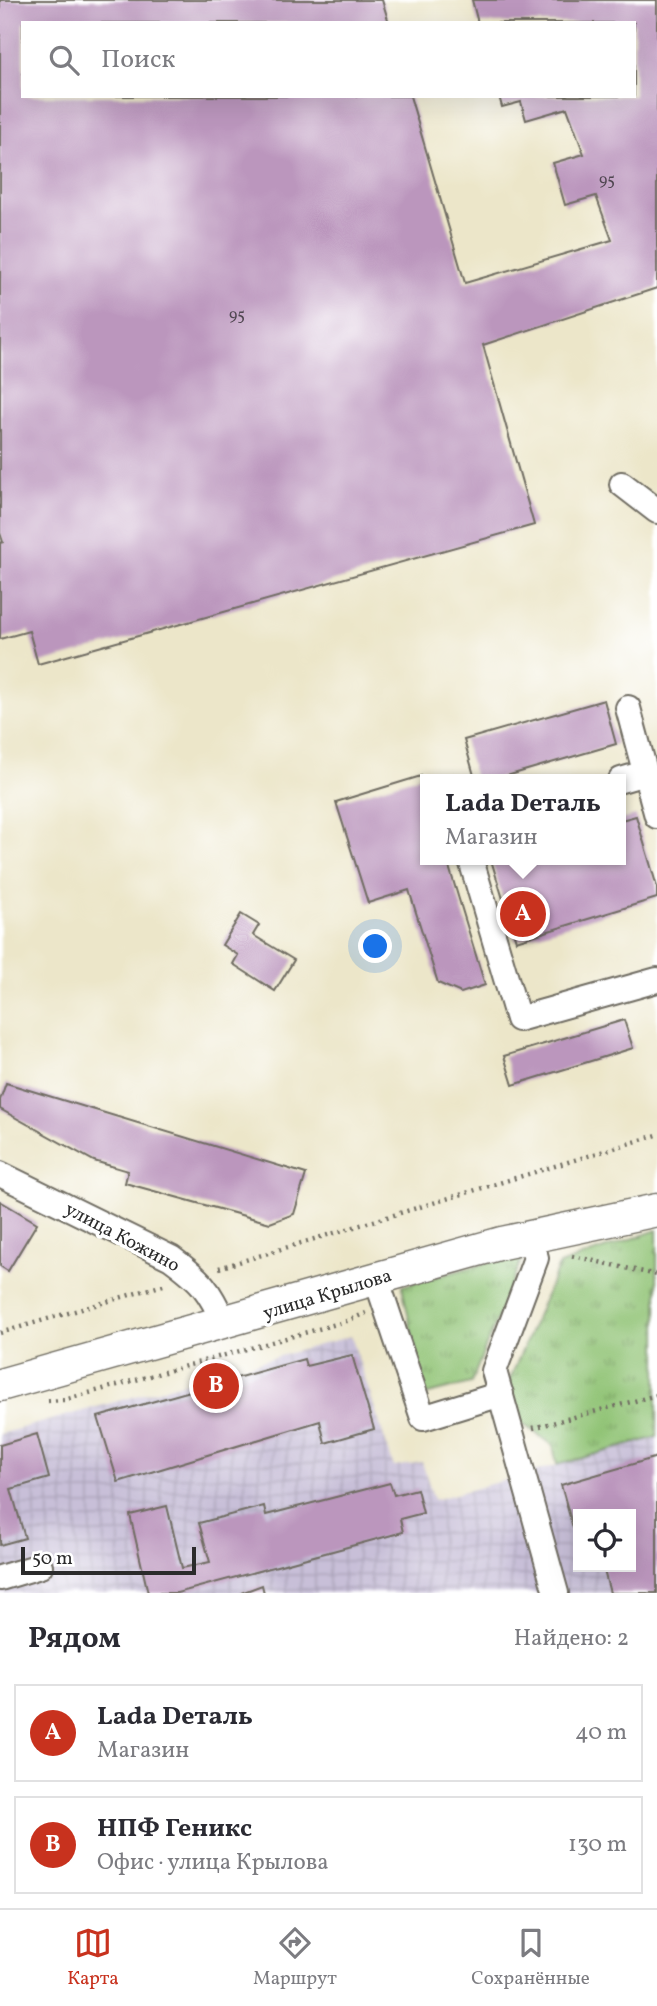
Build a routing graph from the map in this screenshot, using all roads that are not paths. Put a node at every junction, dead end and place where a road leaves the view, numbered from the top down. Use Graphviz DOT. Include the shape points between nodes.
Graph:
graph roads {
  1 [pos="622,484"];
  2 [pos="657,511"];
  3 [pos="628,708"];
  4 [pos="645,773"];
  5 [pos="626,779"];
  6 [pos="657,816"];
  7 [pos="472,865"];
  8 [pos="657,980"];
  9 [pos="0,1174"];
  10 [pos="657,1210"];
  11 [pos="533,1247"];
  12 [pos="380,1291"];
  13 [pos="224,1323"];
  14 [pos="0,1385"];
  15 [pos="501,1394"];
  16 [pos="40,1566"];
  17 [pos="0,1578"];
  18 [pos="556,1593"];
  1 -- 2 [label="street"];
  3 -- 4 [label="street"];
  4 -- 5 [label="street"];
  4 -- 6 [label="street"];
  7 -- 8 [label="street" via="517,1019"];
  9 -- 13 [label="street, улица Кожино" via="171,1258 195,1275"];
  10 -- 11 [label="main road, улица Крылова"];
  11 -- 12 [label="main road, улица Крылова"];
  11 -- 15 [label="street" via="494,1371"];
  12 -- 13 [label="main road, улица Крылова"];
  12 -- 15 [label="street" via="423,1418"];
  13 -- 14 [label="main road, улица Крылова"];
  15 -- 18 [label="street"];
  16 -- 17 [label="street"];
}
